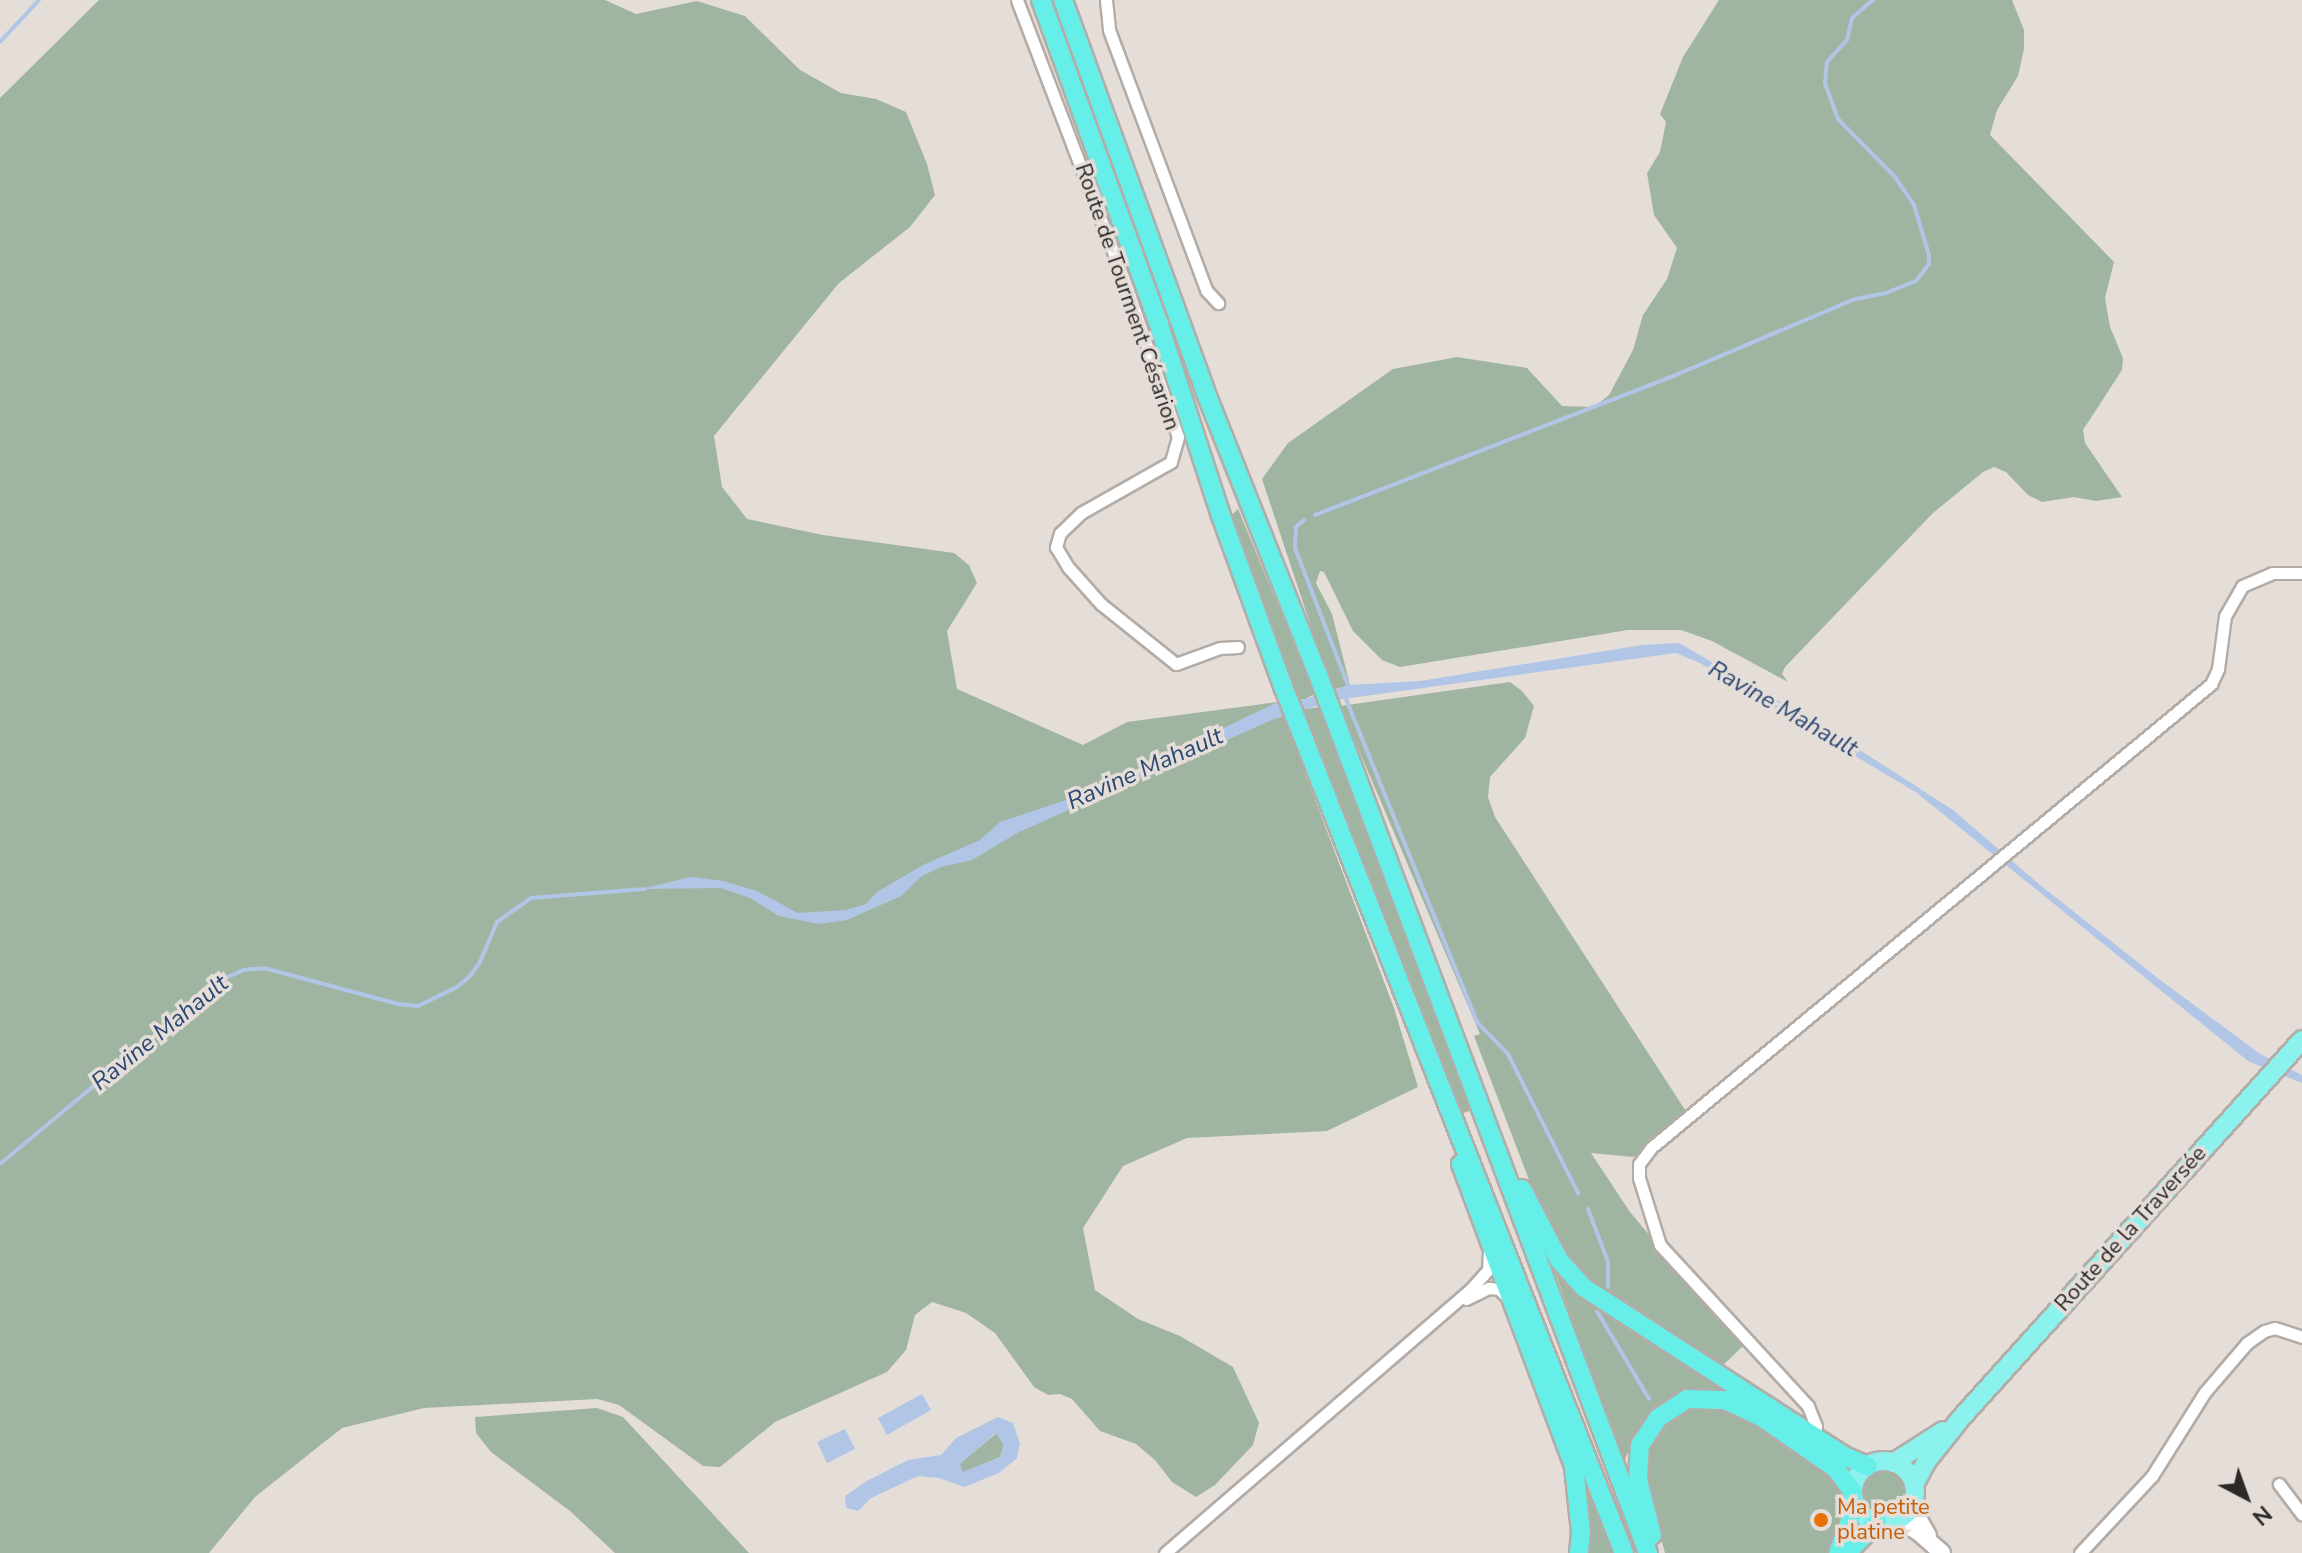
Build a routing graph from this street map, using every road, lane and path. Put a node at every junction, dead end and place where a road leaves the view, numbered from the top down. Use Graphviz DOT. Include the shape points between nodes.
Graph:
graph roads {
  1 [pos="1017,0"];
  2 [pos="1041,0"];
  3 [pos="1063,0"];
  4 [pos="1106,0"];
  5 [pos="1218,303"];
  6 [pos="2302,573"];
  7 [pos="1238,647"];
  8 [pos="1393,961"];
  9 [pos="2297,1046"];
  10 [pos="1485,1117"];
  11 [pos="1482,1227"];
  12 [pos="1511,1300"];
  13 [pos="1445,1312"];
  14 [pos="2302,1337"];
  15 [pos="1961,1418"];
  16 [pos="1814,1437"];
  17 [pos="1893,1463"];
  18 [pos="1868,1466"];
  19 [pos="2279,1484"];
  20 [pos="1914,1485"];
  21 [pos="1854,1498"];
  22 [pos="1911,1506"];
  23 [pos="2302,1514"];
  24 [pos="1897,1520"];
  25 [pos="1877,1522"];
  26 [pos="1940,1551"];
  27 [pos="1165,1553"];
  28 [pos="1579,1553"];
  29 [pos="1624,1553"];
  30 [pos="1648,1553"];
  31 [pos="1656,1553"];
  32 [pos="1838,1553"];
  33 [pos="1847,1553"];
  34 [pos="2080,1553"];
  1 -- 7 [label="street, Route de Tourment Césarion" via="1178,437 1171,462 1081,513 1060,533 1056,547 1101,604 1176,664"];
  2 -- 8 [label="highway" via="1283,686"];
  3 -- 10 [label="highway" via="1205,391"];
  4 -- 5 [label="street" via="1109,30 1206,290"];
  6 -- 16 [label="street" via="2272,573 2242,586 2225,616 2211,684 1652,1147 1637,1169 1660,1245 1808,1406 1816,1426"];
  8 -- 11 [label="highway"];
  8 -- 29 [label="highway"];
  9 -- 15 [label="main road, Route de la Traversée"];
  10 -- 16 [label="highway" via="1559,1260 1575,1280"];
  10 -- 30 [label="highway"];
  11 -- 12 [label="highway"];
  11 -- 13 [label="street" via="1488,1270"];
  12 -- 13 [label="street" via="1489,1288"];
  12 -- 28 [label="highway" via="1574,1467"];
  13 -- 27 [label="street"];
  14 -- 34 [label="street" via="2275,1328 2257,1334 2240,1349 2205,1392 2152,1476"];
  15 -- 17 [label="main road, Route de la Traversée"];
  15 -- 20 [label="main road, Route de la Traversée"];
  16 -- 18 [label="highway"];
  17 -- 18 [label="main road"];
  17 -- 20 [label="main road"];
  18 -- 21 [label="main road" via="1857,1478"];
  19 -- 23 [label="street"];
  20 -- 22 [label="main road"];
  21 -- 25 [label="main road" via="1864,1516"];
  21 -- 31 [label="highway" via="1836,1469 1754,1413 1725,1400 1687,1399 1651,1425 1638,1457 1638,1480"];
  21 -- 32 [label="highway"];
  22 -- 24 [label="main road"];
  22 -- 26 [label="main road"];
  24 -- 25 [label="main road"];
  24 -- 26 [label="main road"];
  25 -- 33 [label="highway"];
}
